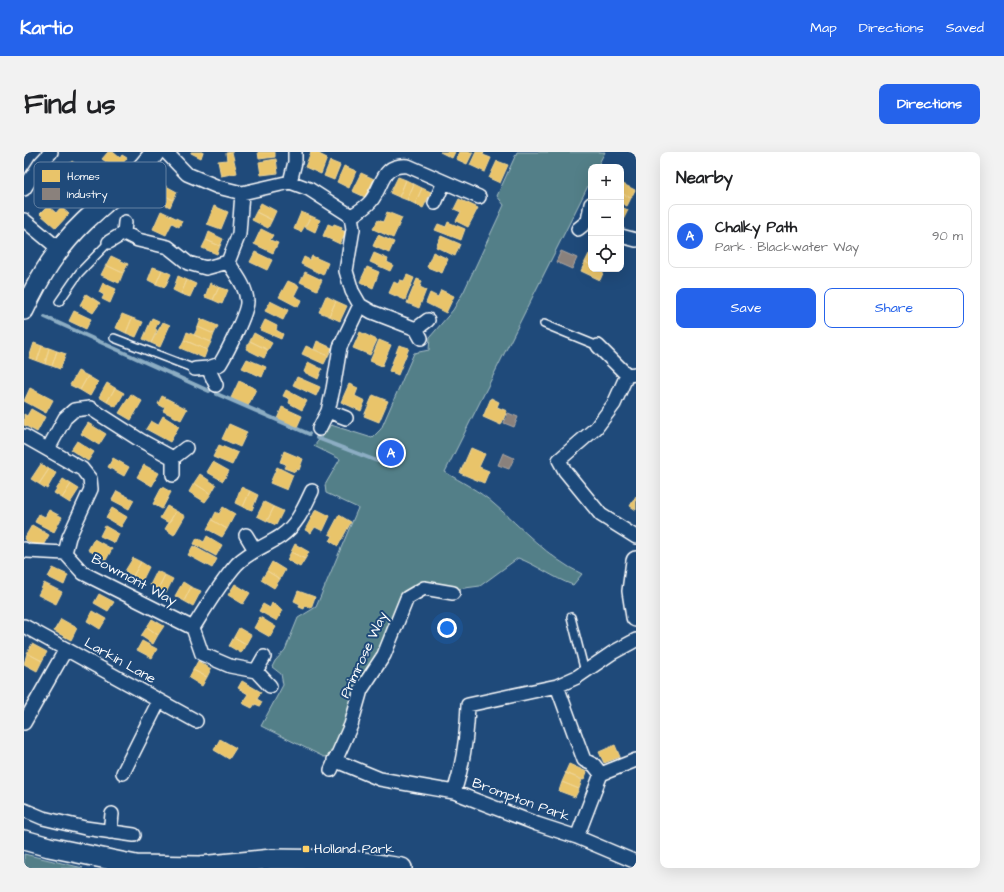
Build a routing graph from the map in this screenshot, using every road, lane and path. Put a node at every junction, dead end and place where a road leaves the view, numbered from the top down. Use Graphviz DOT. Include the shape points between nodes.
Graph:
graph roads {
  1 [pos="51,152"];
  2 [pos="155,152"];
  3 [pos="166,152"];
  4 [pos="295,152"];
  5 [pos="42,162"];
  6 [pos="148,162"];
  7 [pos="34,173"];
  8 [pos="290,182"];
  9 [pos="444,182"];
  10 [pos="24,189"];
  11 [pos="242,193"];
  12 [pos="479,197"];
  13 [pos="434,203"];
  14 [pos="99,208"];
  15 [pos="351,216"];
  16 [pos="24,220"];
  17 [pos="624,237"];
  18 [pos="636,240"];
  19 [pos="109,242"];
  20 [pos="59,249"];
  21 [pos="228,262"];
  22 [pos="59,302"];
  23 [pos="360,305"];
  24 [pos="24,310"];
  25 [pos="428,320"];
  26 [pos="544,324"];
  27 [pos="114,338"];
  28 [pos="598,346"];
  29 [pos="208,368"];
  30 [pos="194,369"];
  31 [pos="631,375"];
  32 [pos="216,385"];
  33 [pos="328,411"];
  34 [pos="346,418"];
  35 [pos="319,429"];
  36 [pos="24,436"];
  37 [pos="186,448"];
  38 [pos="48,449"];
  39 [pos="173,458"];
  40 [pos="173,475"];
  41 [pos="312,491"];
  42 [pos="246,535"];
  43 [pos="636,537"];
  44 [pos="24,549"];
  45 [pos="255,550"];
  46 [pos="65,553"];
  47 [pos="636,561"];
  48 [pos="453,593"];
  49 [pos="571,617"];
  50 [pos="636,617"];
  51 [pos="24,626"];
  52 [pos="193,628"];
  53 [pos="636,640"];
  54 [pos="66,649"];
  55 [pos="264,657"];
  56 [pos="256,671"];
  57 [pos="585,672"];
  58 [pos="270,686"];
  59 [pos="557,686"];
  60 [pos="159,701"];
  61 [pos="196,721"];
  62 [pos="24,723"];
  63 [pos="636,760"];
  64 [pos="333,765"];
  65 [pos="123,773"];
  66 [pos="601,774"];
  67 [pos="454,792"];
  68 [pos="24,810"];
  69 [pos="112,814"];
  70 [pos="110,832"];
  71 [pos="134,835"];
  72 [pos="577,837"];
  73 [pos="24,840"];
  74 [pos="636,862"];
  75 [pos="402,868"];
  1 -- 5 [label="street"];
  2 -- 6 [label="street"];
  3 -- 11 [label="street" via="187,174 218,187"];
  4 -- 8 [label="street"];
  7 -- 10 [label="street"];
  8 -- 11 [label="street"];
  8 -- 15 [label="street" via="309,189"];
  9 -- 12 [label="street"];
  9 -- 13 [label="street"];
  9 -- 15 [label="street" via="408,166 392,167 370,202"];
  11 -- 21 [label="street" via="239,234"];
  14 -- 20 [label="street"];
  15 -- 23 [label="street" via="353,229 346,271 352,291"];
  16 -- 20 [label="street"];
  17 -- 18 [label="street"];
  19 -- 21 [label="street" via="124,227 138,240 168,247 188,263 206,268"];
  19 -- 22 [label="lane" via="79,273"];
  20 -- 24 [label="street" via="38,278"];
  21 -- 29 [label="street" via="244,286 247,303 223,360 220,364"];
  23 -- 25 [label="street" via="419,334"];
  23 -- 33 [label="street" via="340,347 337,374"];
  26 -- 28 [label="lane"];
  27 -- 30 [label="lane"];
  28 -- 31 [label="street"];
  29 -- 30 [label="street"];
  29 -- 32 [label="street"];
  31 -- 43 [label="street" via="596,428 559,460 601,515"];
  33 -- 34 [label="street"];
  33 -- 35 [label="street"];
  36 -- 38 [label="street"];
  37 -- 39 [label="street"];
  38 -- 39 [label="street" via="65,418 74,410 90,408"];
  38 -- 46 [label="street" via="82,469 90,479 91,489 69,537"];
  39 -- 40 [label="street"];
  41 -- 45 [label="street" via="300,517 282,536"];
  42 -- 45 [label="street"];
  44 -- 46 [label="street"];
  45 -- 52 [label="street" via="237,565 212,597"];
  46 -- 52 [label="street, Bowmont Way" via="83,574"];
  47 -- 50 [label="street" via="632,592"];
  48 -- 64 [label="street, Primrose Way" via="424,588 407,598 384,655 361,690 351,725"];
  49 -- 57 [label="lane"];
  51 -- 54 [label="street, Larkin Lane"];
  52 -- 56 [label="street" via="202,654 230,666"];
  53 -- 57 [label="street, Brompton Park"];
  54 -- 60 [label="street, Larkin Lane"];
  54 -- 62 [label="street, Larkin Lane"];
  55 -- 56 [label="street"];
  56 -- 58 [label="street"];
  57 -- 59 [label="street, Brompton Park"];
  59 -- 66 [label="street" via="584,760"];
  59 -- 67 [label="street, Brompton Park" via="468,706 467,738"];
  60 -- 61 [label="street, Larkin Lane"];
  60 -- 65 [label="street, Larkin Lane"];
  63 -- 66 [label="street"];
  64 -- 67 [label="street, Brompton Park" via="380,779"];
  66 -- 72 [label="street, Brompton Park"];
  67 -- 72 [label="street, Brompton Park"];
  68 -- 70 [label="street" via="43,818"];
  69 -- 70 [label="street"];
  70 -- 71 [label="street"];
  72 -- 74 [label="street, Brompton Park"];
  73 -- 75 [label="street" via="136,865 200,866 272,859 350,860"];
}
